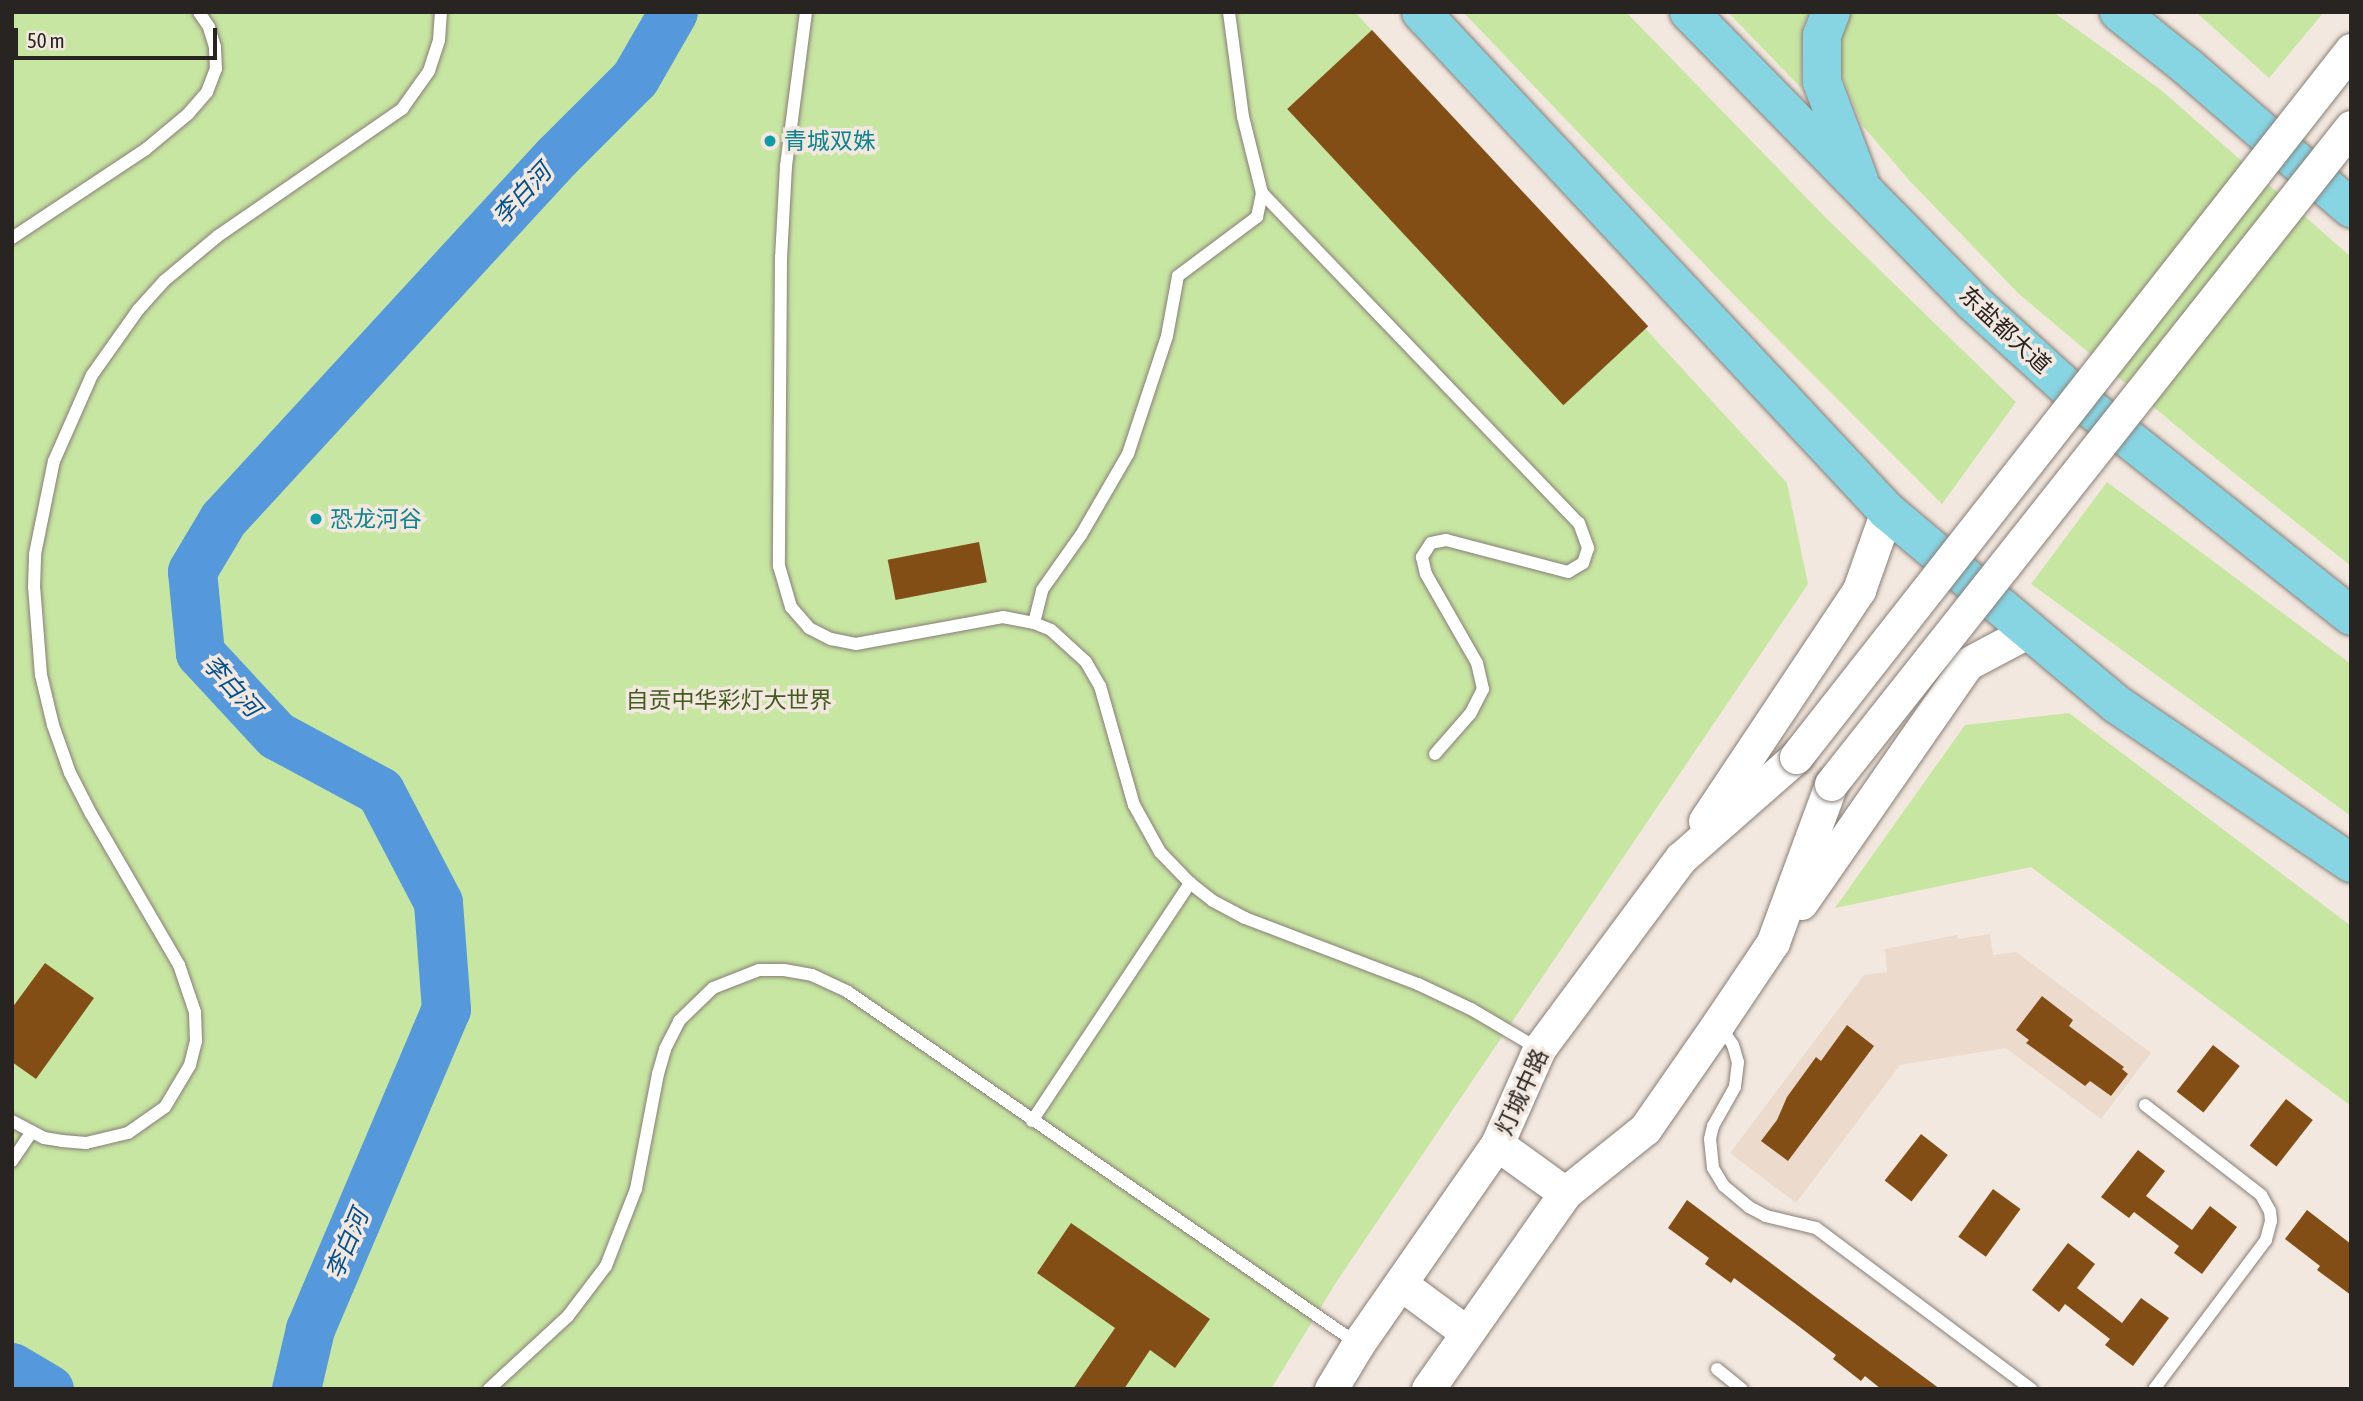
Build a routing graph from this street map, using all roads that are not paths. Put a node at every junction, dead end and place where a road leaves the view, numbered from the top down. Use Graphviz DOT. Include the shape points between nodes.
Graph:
graph roads {
  1 [pos="199,12"];
  2 [pos="441,12"];
  3 [pos="806,12"];
  4 [pos="1229,12"];
  5 [pos="1422,12"];
  6 [pos="1689,12"];
  7 [pos="1831,12"];
  8 [pos="2119,12"];
  9 [pos="2351,50"];
  10 [pos="2351,127"];
  11 [pos="1262,193"];
  12 [pos="1863,193"];
  13 [pos="2351,208"];
  14 [pos="12,237"];
  15 [pos="1887,511"];
  16 [pos="2351,616"];
  17 [pos="1034,623"];
  18 [pos="2031,630"];
  19 [pos="1434,754"];
  20 [pos="1681,858"];
  21 [pos="2351,863"];
  22 [pos="1190,883"];
  23 [pos="1773,942"];
  24 [pos="1718,1024"];
  25 [pos="1539,1049"];
  26 [pos="2145,1105"];
  27 [pos="12,1121"];
  28 [pos="1032,1121"];
  29 [pos="31,1133"];
  30 [pos="1497,1144"];
  31 [pos="12,1161"];
  32 [pos="1565,1193"];
  33 [pos="1401,1284"];
  34 [pos="1466,1332"];
  35 [pos="1359,1344"];
  36 [pos="1717,1370"];
  37 [pos="489,1389"];
  38 [pos="1331,1389"];
  39 [pos="1428,1389"];
  40 [pos="1742,1389"];
  41 [pos="2031,1389"];
  42 [pos="2154,1389"];
  1 -- 14 [label="lane" via="215,47 216,69 207,92 146,149"];
  2 -- 29 [label="lane" via="439,40 429,71 402,109 218,236 138,310 92,375 54,461 35,554 34,587 41,675 53,725 91,814 179,965 195,1012 196,1041 190,1065 165,1107 128,1133 86,1143"];
  3 -- 17 [label="lane" via="786,166 781,257 779,545 784,589 791,607 809,628 831,639 856,643 986,618"];
  4 -- 11 [label="lane" via="1243,117"];
  5 -- 15 [label="highway"];
  6 -- 12 [label="highway, 东盐都大道"];
  7 -- 12 [label="highway" via="1822,35 1822,82"];
  8 -- 13 [label="highway"];
  9 -- 20 [label="main road, 灯城中路, bridge" via="1796,757"];
  10 -- 23 [label="main road, bridge" via="1831,784"];
  11 -- 17 [label="lane" via="1257,218 1178,276 1167,336 1128,454 1081,535 1042,590"];
  11 -- 19 [label="lane" via="1579,523 1588,548 1583,563 1568,572 1446,540 1431,543 1422,557 1426,574 1477,663 1483,689 1469,714"];
  12 -- 16 [label="highway, 东盐都大道" via="2086,405"];
  15 -- 18 [label="highway"];
  15 -- 20 [label="main road" via="1859,590"];
  17 -- 22 [label="lane" via="1068,643 1093,674 1134,805 1160,852"];
  18 -- 21 [label="highway" via="2116,704"];
  18 -- 23 [label="main road" via="1967,664"];
  20 -- 25 [label="main road, 灯城中路"];
  22 -- 25 [label="lane" via="1245,918 1418,984"];
  22 -- 28 [label="lane"];
  23 -- 24 [label="main road"];
  24 -- 32 [label="main road" via="1645,1129"];
  24 -- 41 [label="lane" via="1738,1062 1734,1087 1710,1139 1713,1168 1724,1186 1766,1216 1816,1228"];
  25 -- 30 [label="main road, 灯城中路"];
  26 -- 42 [label="lane" via="2261,1195 2271,1221 2266,1240"];
  27 -- 29 [label="lane"];
  28 -- 35 [label="lane"];
  28 -- 37 [label="lane" via="831,982 785,970 759,970 723,982 678,1021 665,1049 636,1189 606,1266 568,1316"];
  29 -- 31 [label="lane"];
  30 -- 32 [label="main road"];
  30 -- 33 [label="main road, 灯城中路"];
  32 -- 34 [label="main road"];
  33 -- 34 [label="main road"];
  33 -- 35 [label="main road, 灯城中路"];
  34 -- 39 [label="main road"];
  35 -- 38 [label="main road, 灯城中路"];
  36 -- 40 [label="lane"];
}
